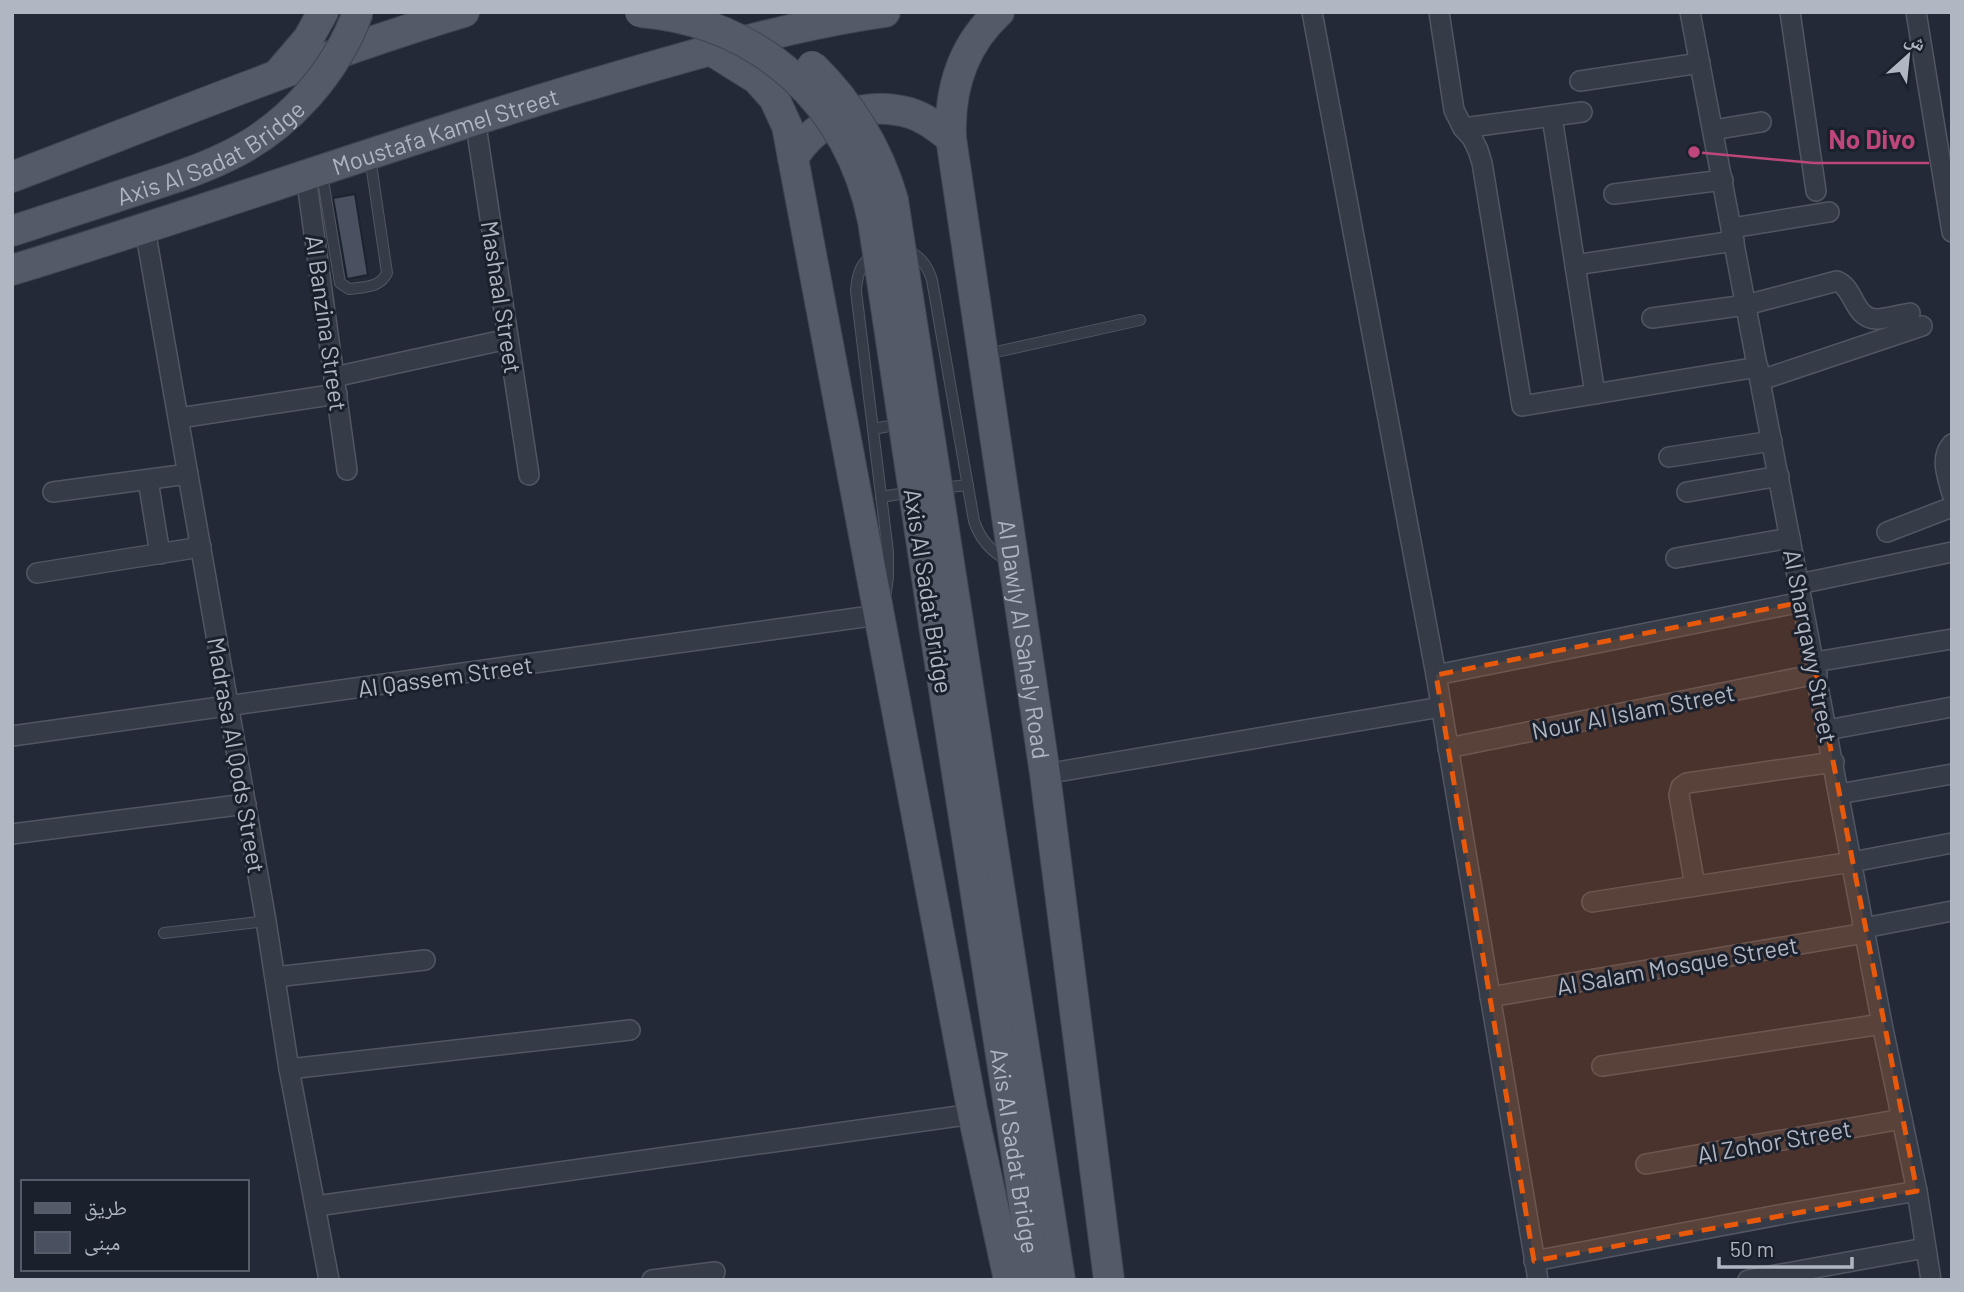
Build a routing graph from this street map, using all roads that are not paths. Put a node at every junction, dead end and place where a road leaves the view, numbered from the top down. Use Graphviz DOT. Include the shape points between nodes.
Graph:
graph roads {
  1 [pos="323,12"];
  2 [pos="358,12"];
  3 [pos="464,12"];
  4 [pos="726,12"];
  5 [pos="885,12"];
  6 [pos="999,12"];
  7 [pos="1312,12"];
  8 [pos="1439,12"];
  9 [pos="1690,12"];
  10 [pos="1790,12"];
  11 [pos="1916,12"];
  12 [pos="650,13"];
  13 [pos="709,50"];
  14 [pos="1700,63"];
  15 [pos="276,77"];
  16 [pos="1580,81"];
  17 [pos="1582,113"];
  18 [pos="1552,117"];
  19 [pos="475,119"];
  20 [pos="1760,122"];
  21 [pos="1463,128"];
  22 [pos="1713,130"];
  23 [pos="951,138"];
  24 [pos="370,154"];
  25 [pos="793,158"];
  26 [pos="314,173"];
  27 [pos="12,177"];
  28 [pos="1723,180"];
  29 [pos="1816,191"];
  30 [pos="1614,194"];
  31 [pos="1829,212"];
  32 [pos="145,229"];
  33 [pos="12,231"];
  34 [pos="1952,232"];
  35 [pos="1733,234"];
  36 [pos="895,247"];
  37 [pos="882,249"];
  38 [pos="1575,265"];
  39 [pos="12,270"];
  40 [pos="1746,305"];
  41 [pos="1652,318"];
  42 [pos="1140,320"];
  43 [pos="939,322"];
  44 [pos="862,337"];
  45 [pos="508,339"];
  46 [pos="983,355"];
  47 [pos="1760,374"];
  48 [pos="336,385"];
  49 [pos="1595,394"];
  50 [pos="955,414"];
  51 [pos="179,418"];
  52 [pos="873,429"];
  53 [pos="1772,441"];
  54 [pos="1952,444"];
  55 [pos="1669,457"];
  56 [pos="347,470"];
  57 [pos="188,474"];
  58 [pos="529,475"];
  59 [pos="1779,476"];
  60 [pos="148,480"];
  61 [pos="968,485"];
  62 [pos="53,492"];
  63 [pos="1687,492"];
  64 [pos="1952,495"];
  65 [pos="881,497"];
  66 [pos="1952,507"];
  67 [pos="1887,532"];
  68 [pos="1790,538"];
  69 [pos="201,547"];
  70 [pos="1952,552"];
  71 [pos="160,554"];
  72 [pos="1676,558"];
  73 [pos="1014,563"];
  74 [pos="37,573"];
  75 [pos="1801,593"];
  76 [pos="878,615"];
  77 [pos="946,623"];
  78 [pos="1952,639"];
  79 [pos="1816,668"];
  80 [pos="1436,675"];
  81 [pos="229,706"];
  82 [pos="1441,706"];
  83 [pos="1952,707"];
  84 [pos="1828,730"];
  85 [pos="12,736"];
  86 [pos="1448,748"];
  87 [pos="1834,762"];
  88 [pos="1045,774"];
  89 [pos="1952,774"];
  90 [pos="1839,794"];
  91 [pos="246,804"];
  92 [pos="12,834"];
  93 [pos="1952,843"];
  94 [pos="1852,862"];
  95 [pos="1695,886"];
  96 [pos="1592,902"];
  97 [pos="1952,911"];
  98 [pos="266,921"];
  99 [pos="1864,930"];
  100 [pos="164,933"];
  101 [pos="425,960"];
  102 [pos="275,977"];
  103 [pos="1490,997"];
  104 [pos="1882,1024"];
  105 [pos="629,1030"];
  106 [pos="1602,1066"];
  107 [pos="289,1069"];
  108 [pos="973,1114"];
  109 [pos="1902,1119"];
  110 [pos="1646,1164"];
  111 [pos="1917,1191"];
  112 [pos="316,1206"];
  113 [pos="1925,1248"];
  114 [pos="1536,1271"];
  115 [pos="715,1272"];
  116 [pos="329,1280"];
  117 [pos="652,1280"];
  118 [pos="1009,1280"];
  119 [pos="1036,1280"];
  120 [pos="1060,1280"];
  121 [pos="1109,1280"];
  122 [pos="1748,1280"];
  123 [pos="1931,1280"];
  1 -- 15 [label="main road" via="308,39"];
  2 -- 33 [label="main road, Axis Al Sadat Bridge, bridge" via="329,69 296,106 254,141 200,169"];
  3 -- 15 [label="main road"];
  4 -- 77 [label="main road, Axis Al Sadat Bridge, bridge" via="767,32 824,78 855,116 887,180 897,221"];
  5 -- 13 [label="main road, Moustafa Kamel Street" via="775,32"];
  6 -- 23 [label="main road, Al Dawly Al Sahely Road" via="981,31 959,71 950,116"];
  7 -- 80 [label="street"];
  8 -- 21 [label="street" via="1454,110"];
  9 -- 14 [label="street, Al Sharqawy Street"];
  10 -- 29 [label="street"];
  11 -- 34 [label="street"];
  12 -- 77 [label="main road, Axis Al Sadat Bridge, bridge" via="705,25 773,60 823,108 856,161 873,221"];
  13 -- 19 [label="main road, Moustafa Kamel Street"];
  13 -- 25 [label="main road" via="757,79 774,98 787,126"];
  14 -- 16 [label="street"];
  14 -- 22 [label="street, Al Sharqawy Street"];
  15 -- 27 [label="main road"];
  17 -- 18 [label="street"];
  18 -- 21 [label="street"];
  18 -- 38 [label="street"];
  19 -- 24 [label="main road, Moustafa Kamel Street"];
  19 -- 45 [label="street, Mashaal Street"];
  20 -- 22 [label="street"];
  21 -- 49 [label="street" via="1482,163 1522,406"];
  22 -- 28 [label="street, Al Sharqawy Street"];
  23 -- 25 [label="main road" via="911,114 864,110 820,127"];
  23 -- 46 [label="main road, Al Dawly Al Sahely Road"];
  24 -- 26 [label="main road, Moustafa Kamel Street"];
  24 -- 26 [label="lane" via="387,273 378,284 349,289 340,283"];
  25 -- 76 [label="main road"];
  26 -- 32 [label="main road, Moustafa Kamel Street"];
  26 -- 48 [label="street, Al Banzina Street"];
  28 -- 30 [label="street"];
  28 -- 35 [label="street, Al Sharqawy Street"];
  31 -- 35 [label="street"];
  32 -- 39 [label="main road, Moustafa Kamel Street"];
  32 -- 51 [label="street, Madrasa Al Qods Street"];
  35 -- 38 [label="street"];
  35 -- 40 [label="street, Al Sharqawy Street"];
  36 -- 43 [label="lane" via="920,257 928,268"];
  37 -- 44 [label="lane" via="862,265 857,278"];
  38 -- 49 [label="street"];
  40 -- 41 [label="street"];
  40 -- 47 [label="street, Al Sharqawy Street"];
  40 -- 47 [label="street" via="1837,281 1845,285 1867,317 1916,319"];
  42 -- 46 [label="lane"];
  43 -- 44 [label="lane"];
  43 -- 50 [label="lane"];
  44 -- 52 [label="lane"];
  45 -- 48 [label="street"];
  45 -- 58 [label="street, Mashaal Street"];
  46 -- 73 [label="main road, Al Dawly Al Sahely Road"];
  47 -- 49 [label="street"];
  47 -- 53 [label="street, Al Sharqawy Street"];
  48 -- 51 [label="street"];
  48 -- 56 [label="street, Al Banzina Street"];
  50 -- 52 [label="lane"];
  50 -- 61 [label="lane"];
  51 -- 57 [label="street, Madrasa Al Qods Street"];
  52 -- 65 [label="lane"];
  53 -- 55 [label="street"];
  53 -- 59 [label="street, Al Sharqawy Street"];
  54 -- 64 [label="street" via="1945,454"];
  57 -- 60 [label="street"];
  57 -- 69 [label="street, Madrasa Al Qods Street"];
  59 -- 63 [label="street"];
  59 -- 68 [label="street, Al Sharqawy Street"];
  60 -- 62 [label="street"];
  60 -- 71 [label="street"];
  61 -- 65 [label="lane"];
  61 -- 73 [label="lane" via="982,539 996,554"];
  65 -- 76 [label="lane" via="888,576"];
  66 -- 67 [label="street"];
  68 -- 72 [label="street"];
  68 -- 75 [label="street, Al Sharqawy Street"];
  69 -- 71 [label="street"];
  69 -- 81 [label="street, Madrasa Al Qods Street"];
  70 -- 75 [label="street"];
  71 -- 74 [label="street"];
  73 -- 88 [label="main road, Al Dawly Al Sahely Road"];
  75 -- 79 [label="street, Al Sharqawy Street"];
  75 -- 80 [label="street"];
  76 -- 81 [label="street, Al Qassem Street"];
  76 -- 108 [label="main road"];
  77 -- 119 [label="main road, Axis Al Sadat Bridge"];
  77 -- 120 [label="main road, Axis Al Sadat Bridge"];
  78 -- 79 [label="street, Nour Al Islam Street"];
  79 -- 84 [label="street, Al Sharqawy Street"];
  79 -- 86 [label="street, Nour Al Islam Street"];
  80 -- 82 [label="street"];
  81 -- 85 [label="street, Al Qassem Street"];
  81 -- 91 [label="street, Madrasa Al Qods Street"];
  82 -- 86 [label="street"];
  82 -- 88 [label="street"];
  83 -- 84 [label="street"];
  84 -- 87 [label="street, Al Sharqawy Street"];
  86 -- 103 [label="street"];
  87 -- 90 [label="street, Al Sharqawy Street"];
  87 -- 95 [label="street" via="1681,787"];
  88 -- 121 [label="main road, Al Dawly Al Sahely Road"];
  89 -- 90 [label="street"];
  90 -- 94 [label="street, Al Sharqawy Street"];
  91 -- 92 [label="street"];
  91 -- 98 [label="street, Madrasa Al Qods Street"];
  93 -- 94 [label="street"];
  94 -- 95 [label="street"];
  94 -- 99 [label="street, Al Sharqawy Street"];
  95 -- 96 [label="street"];
  97 -- 99 [label="street, Al Salam Mosque Street"];
  98 -- 100 [label="lane"];
  98 -- 102 [label="street, Madrasa Al Qods Street"];
  99 -- 103 [label="street, Al Salam Mosque Street"];
  99 -- 104 [label="street, Al Sharqawy Street"];
  101 -- 102 [label="street"];
  102 -- 107 [label="street, Madrasa Al Qods Street"];
  103 -- 114 [label="street"];
  104 -- 106 [label="street"];
  104 -- 109 [label="street, Al Sharqawy Street"];
  105 -- 107 [label="street"];
  107 -- 112 [label="street, Madrasa Al Qods Street"];
  108 -- 112 [label="street"];
  108 -- 118 [label="main road"];
  109 -- 110 [label="street, Al Zohor Street"];
  109 -- 111 [label="street, Al Sharqawy Street"];
  111 -- 113 [label="street, Al Sharqawy Street"];
  111 -- 114 [label="street" via="1789,1213"];
  112 -- 116 [label="street, Madrasa Al Qods Street"];
  113 -- 122 [label="street"];
  113 -- 123 [label="street, Al Sharqawy Street"];
  115 -- 117 [label="street"];
}
